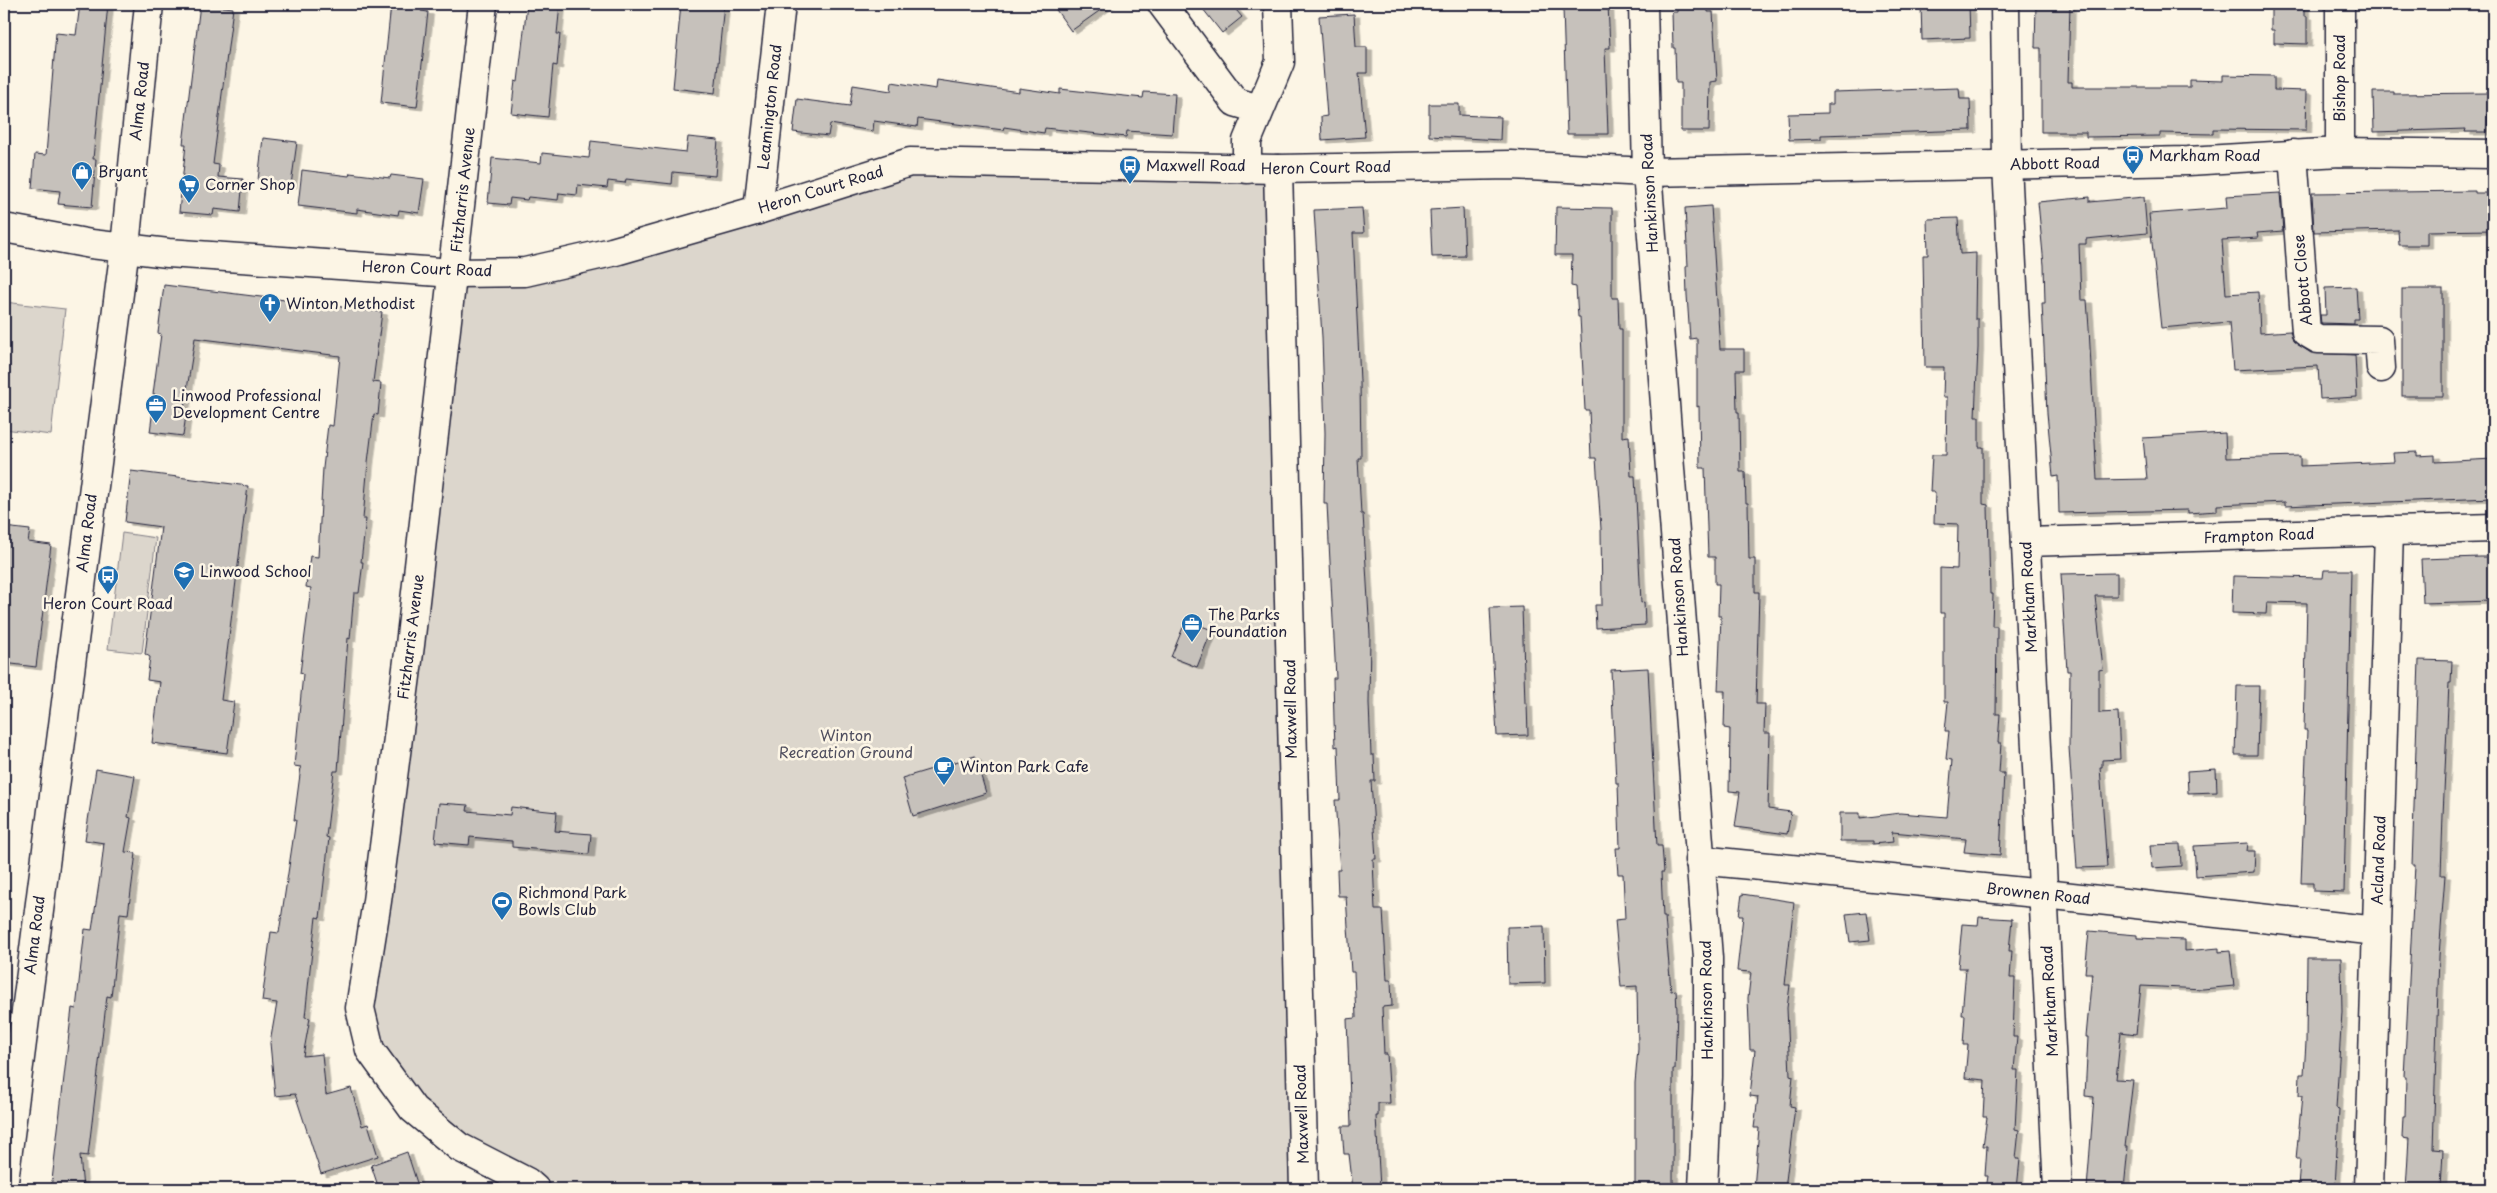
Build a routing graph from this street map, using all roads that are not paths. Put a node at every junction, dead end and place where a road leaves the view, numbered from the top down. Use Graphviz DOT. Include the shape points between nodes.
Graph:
graph roads {
  1 [pos="149,4"];
  2 [pos="483,4"];
  3 [pos="781,4"];
  4 [pos="1162,4"];
  5 [pos="1278,4"];
  6 [pos="1644,4"];
  7 [pos="2005,4"];
  8 [pos="2340,4"];
  9 [pos="1259,109"];
  10 [pos="2340,152"];
  11 [pos="2293,154"];
  12 [pos="2493,154"];
  13 [pos="2007,165"];
  14 [pos="1247,169"];
  15 [pos="1278,169"];
  16 [pos="1647,172"];
  17 [pos="758,210"];
  18 [pos="4,228"];
  19 [pos="125,247"];
  20 [pos="454,273"];
  21 [pos="2381,368"];
  22 [pos="2493,528"];
  23 [pos="2388,531"];
  24 [pos="2026,542"];
  25 [pos="1699,860"];
  26 [pos="2045,894"];
  27 [pos="2377,931"];
  28 [pos="4,1181"];
  29 [pos="535,1189"];
  30 [pos="1304,1189"];
  31 [pos="1703,1189"];
  32 [pos="2058,1189"];
  33 [pos="2369,1189"];
  1 -- 19 [label="street, Alma Road"];
  2 -- 20 [label="street, Fitzharris Avenue"];
  3 -- 17 [label="street, Leamington Road"];
  4 -- 9 [label="street" via="1235,102"];
  5 -- 9 [label="street" via="1280,62"];
  6 -- 16 [label="street, Hankinson Road"];
  7 -- 13 [label="street, Markham Road"];
  8 -- 10 [label="street, Bishop Road"];
  9 -- 14 [label="street" via="1247,140"];
  10 -- 11 [label="street, Abbott Road"];
  10 -- 12 [label="street, Abbott Road"];
  11 -- 13 [label="street, Abbott Road" via="2188,161"];
  11 -- 21 [label="street, Abbott Close" via="2306,332 2318,339 2379,340"];
  13 -- 16 [label="street, Abbott Road"];
  13 -- 24 [label="street, Markham Road"];
  14 -- 15 [label="street, Heron Court Road"];
  14 -- 17 [label="street, Heron Court Road" via="910,162"];
  15 -- 16 [label="street, Heron Court Road" via="1511,165"];
  15 -- 30 [label="street, Maxwell Road"];
  16 -- 25 [label="street, Hankinson Road"];
  17 -- 20 [label="street, Heron Court Road" via="612,252 526,272"];
  18 -- 19 [label="street, Heron Court Road"];
  19 -- 20 [label="street, Heron Court Road" via="168,253"];
  19 -- 28 [label="street, Alma Road"];
  20 -- 29 [label="street, Fitzharris Avenue" via="394,775 360,1008 370,1050 413,1109 459,1147"];
  22 -- 23 [label="street, Frampton Road"];
  23 -- 24 [label="street, Frampton Road"];
  23 -- 27 [label="street, Acland Road"];
  24 -- 26 [label="street, Markham Road"];
  25 -- 26 [label="street, Brownen Road"];
  25 -- 31 [label="street, Hankinson Road" via="1708,958 1708,1078"];
  26 -- 27 [label="street, Brownen Road"];
  26 -- 32 [label="street, Markham Road"];
  27 -- 33 [label="street, Acland Road"];
}
